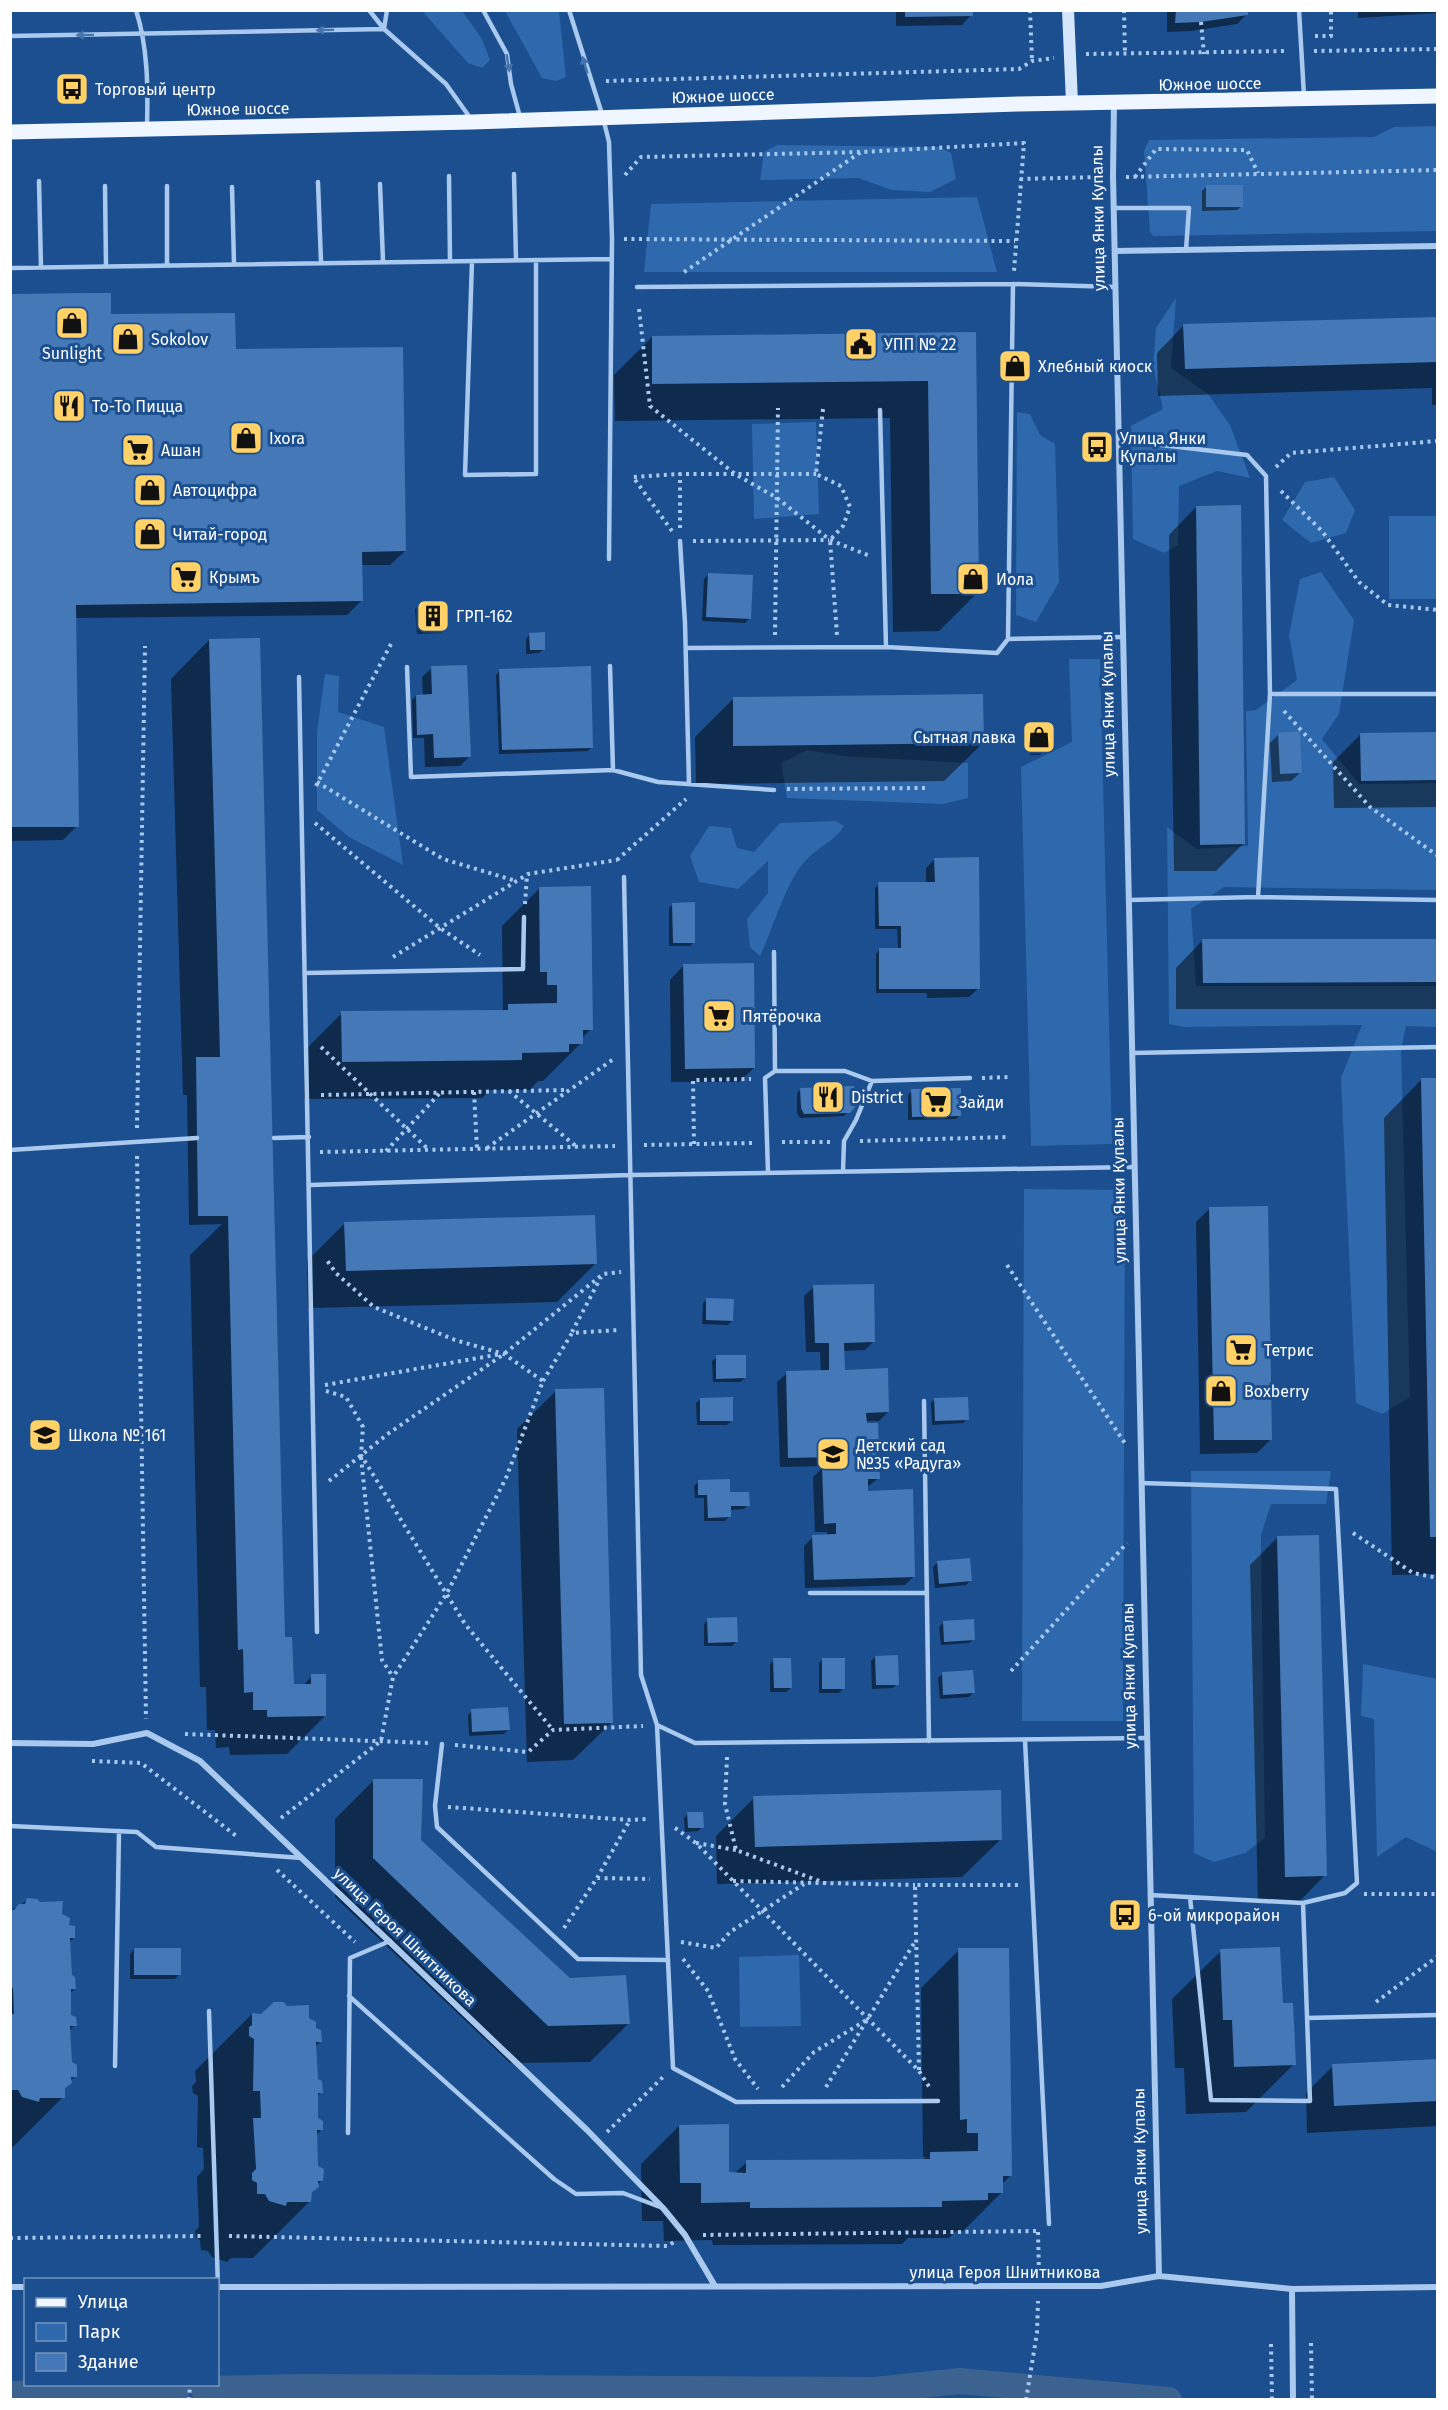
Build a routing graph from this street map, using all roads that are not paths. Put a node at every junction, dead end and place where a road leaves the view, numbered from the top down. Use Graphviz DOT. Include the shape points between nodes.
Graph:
graph roads {
  1 [pos="136,10"];
  2 [pos="369,10"];
  3 [pos="387,10"];
  4 [pos="483,10"];
  5 [pos="569,10"];
  6 [pos="1068,10"];
  7 [pos="1299,10"];
  8 [pos="384,29"];
  9 [pos="143,34"];
  10 [pos="10,36"];
  11 [pos="1437,96"];
  12 [pos="1305,99"];
  13 [pos="1072,103"];
  14 [pos="1114,103"];
  15 [pos="603,118"];
  16 [pos="521,120"];
  17 [pos="472,122"];
  18 [pos="147,129"];
  19 [pos="10,132"];
  20 [pos="514,174"];
  21 [pos="449,176"];
  22 [pos="39,181"];
  23 [pos="318,182"];
  24 [pos="380,184"];
  25 [pos="105,186"];
  26 [pos="167,186"];
  27 [pos="231,187"];
  28 [pos="1114,208"];
  29 [pos="1437,246"];
  30 [pos="1186,250"];
  31 [pos="1115,251"];
  32 [pos="611,259"];
  33 [pos="516,260"];
  34 [pos="536,260"];
  35 [pos="383,261"];
  36 [pos="450,261"];
  37 [pos="472,261"];
  38 [pos="321,262"];
  39 [pos="234,263"];
  40 [pos="167,265"];
  41 [pos="106,266"];
  42 [pos="10,268"];
  43 [pos="41,268"];
  44 [pos="1013,284"];
  45 [pos="638,287"];
  46 [pos="1116,287"];
  47 [pos="880,410"];
  48 [pos="1119,440"];
  49 [pos="680,538"];
  50 [pos="609,560"];
  51 [pos="1123,637"];
  52 [pos="1008,639"];
  53 [pos="886,647"];
  54 [pos="686,648"];
  55 [pos="610,666"];
  56 [pos="407,667"];
  57 [pos="299,677"];
  58 [pos="1270,694"];
  59 [pos="1437,694"];
  60 [pos="613,770"];
  61 [pos="689,784"];
  62 [pos="774,790"];
  63 [pos="624,877"];
  64 [pos="1258,897"];
  65 [pos="1129,900"];
  66 [pos="1437,900"];
  67 [pos="524,917"];
  68 [pos="774,952"];
  69 [pos="306,973"];
  70 [pos="1437,1047"];
  71 [pos="1132,1053"];
  72 [pos="775,1071"];
  73 [pos="970,1078"];
  74 [pos="872,1081"];
  75 [pos="309,1137"];
  76 [pos="197,1138"];
  77 [pos="274,1138"];
  78 [pos="10,1150"];
  79 [pos="1135,1167"];
  80 [pos="843,1171"];
  81 [pos="768,1172"];
  82 [pos="630,1175"];
  83 [pos="310,1185"];
  84 [pos="924,1401"];
  85 [pos="1142,1483"];
  86 [pos="810,1593"];
  87 [pos="927,1593"];
  88 [pos="316,1632"];
  89 [pos="657,1725"];
  90 [pos="1147,1738"];
  91 [pos="1025,1740"];
  92 [pos="929,1741"];
  93 [pos="10,1743"];
  94 [pos="442,1744"];
  95 [pos="10,1826"];
  96 [pos="119,1831"];
  97 [pos="304,1858"];
  98 [pos="1150,1895"];
  99 [pos="1190,1897"];
  100 [pos="1303,1903"];
  101 [pos="390,1941"];
  102 [pos="668,1960"];
  103 [pos="349,1996"];
  104 [pos="209,2011"];
  105 [pos="1437,2015"];
  106 [pos="1307,2018"];
  107 [pos="115,2066"];
  108 [pos="938,2101"];
  109 [pos="348,2133"];
  110 [pos="663,2208"];
  111 [pos="1049,2224"];
  112 [pos="1158,2276"];
  113 [pos="218,2278"];
  114 [pos="716,2286"];
  115 [pos="219,2287"];
  116 [pos="1437,2287"];
  117 [pos="1292,2289"];
  118 [pos="1293,2400"];
  1 -- 9 [label="lane"];
  2 -- 8 [label="lane"];
  3 -- 8 [label="lane"];
  4 -- 16 [label="lane, one-way" via="507,54"];
  15 -- 5 [label="lane, one-way"];
  6 -- 13 [label="street"];
  7 -- 12 [label="lane"];
  8 -- 9 [label="lane, one-way"];
  8 -- 17 [label="lane" via="446,84"];
  9 -- 10 [label="lane, one-way"];
  9 -- 18 [label="lane"];
  11 -- 12 [label="main road, Южное шоссе"];
  12 -- 14 [label="main road, Южное шоссе"];
  13 -- 14 [label="main road, Южное шоссе"];
  13 -- 15 [label="main road, Южное шоссе"];
  14 -- 28 [label="street, улица Янки Купалы"];
  15 -- 16 [label="main road, Южное шоссе"];
  15 -- 32 [label="lane" via="609,142"];
  16 -- 17 [label="main road, Южное шоссе"];
  17 -- 18 [label="main road, Южное шоссе"];
  18 -- 19 [label="main road, Южное шоссе"];
  20 -- 33 [label="lane"];
  21 -- 36 [label="lane"];
  22 -- 43 [label="lane"];
  23 -- 38 [label="lane"];
  24 -- 35 [label="lane"];
  25 -- 41 [label="lane"];
  26 -- 40 [label="lane"];
  27 -- 39 [label="lane"];
  28 -- 30 [label="lane" via="1189,207"];
  28 -- 31 [label="street, улица Янки Купалы"];
  29 -- 30 [label="street"];
  30 -- 31 [label="street"];
  31 -- 46 [label="street, улица Янки Купалы"];
  32 -- 34 [label="lane"];
  32 -- 50 [label="lane"];
  33 -- 34 [label="lane"];
  33 -- 37 [label="lane"];
  34 -- 37 [label="lane" via="536,474 465,475"];
  35 -- 36 [label="lane"];
  35 -- 38 [label="lane"];
  36 -- 37 [label="lane"];
  38 -- 39 [label="lane"];
  39 -- 40 [label="lane"];
  40 -- 41 [label="lane"];
  41 -- 43 [label="lane"];
  42 -- 43 [label="lane"];
  44 -- 45 [label="lane"];
  44 -- 46 [label="lane"];
  44 -- 52 [label="lane"];
  46 -- 48 [label="street, улица Янки Купалы"];
  47 -- 53 [label="lane"];
  48 -- 51 [label="street, улица Янки Купалы"];
  48 -- 58 [label="lane" via="1247,454 1266,476"];
  49 -- 54 [label="lane"];
  51 -- 52 [label="lane"];
  51 -- 65 [label="street, улица Янки Купалы"];
  52 -- 53 [label="lane" via="997,653"];
  53 -- 54 [label="lane"];
  54 -- 61 [label="lane"];
  55 -- 60 [label="lane"];
  56 -- 60 [label="lane" via="411,777"];
  57 -- 69 [label="lane"];
  58 -- 59 [label="lane"];
  58 -- 64 [label="lane"];
  60 -- 61 [label="lane" via="658,782"];
  61 -- 62 [label="lane"];
  63 -- 82 [label="lane"];
  64 -- 65 [label="lane"];
  64 -- 66 [label="lane"];
  65 -- 71 [label="street, улица Янки Купалы"];
  67 -- 69 [label="lane" via="523,969"];
  68 -- 72 [label="lane"];
  69 -- 75 [label="lane"];
  70 -- 71 [label="lane"];
  71 -- 79 [label="street, улица Янки Купалы"];
  72 -- 74 [label="lane" via="844,1071"];
  72 -- 81 [label="lane" via="765,1078"];
  73 -- 74 [label="lane"];
  74 -- 80 [label="lane" via="844,1141"];
  75 -- 77 [label="lane"];
  75 -- 83 [label="lane"];
  76 -- 78 [label="lane"];
  79 -- 80 [label="lane"];
  79 -- 85 [label="street, улица Янки Купалы"];
  80 -- 81 [label="lane"];
  81 -- 82 [label="lane"];
  82 -- 83 [label="lane"];
  82 -- 89 [label="lane" via="641,1675"];
  83 -- 88 [label="lane"];
  84 -- 87 [label="lane"];
  85 -- 90 [label="street, улица Янки Купалы"];
  85 -- 100 [label="lane" via="1336,1489 1358,1883 1345,1893"];
  86 -- 87 [label="lane"];
  87 -- 92 [label="lane"];
  89 -- 92 [label="lane" via="696,1743"];
  89 -- 102 [label="lane"];
  90 -- 91 [label="lane"];
  90 -- 98 [label="street, улица Янки Купалы"];
  91 -- 92 [label="lane"];
  91 -- 111 [label="lane"];
  93 -- 97 [label="street, улица Героя Шнитникова" via="93,1744 147,1733 200,1761"];
  94 -- 102 [label="lane" via="435,1806 437,1827 578,1959"];
  95 -- 96 [label="lane"];
  96 -- 97 [label="lane" via="137,1832 156,1847"];
  96 -- 107 [label="lane"];
  97 -- 101 [label="street, улица Героя Шнитникова"];
  98 -- 99 [label="lane"];
  98 -- 112 [label="street, улица Янки Купалы"];
  99 -- 100 [label="lane"];
  99 -- 106 [label="lane" via="1211,2100 1310,2101"];
  100 -- 106 [label="lane"];
  101 -- 103 [label="lane" via="350,1958"];
  101 -- 110 [label="street, улица Героя Шнитникова"];
  102 -- 108 [label="lane" via="673,2068 736,2102"];
  103 -- 109 [label="lane"];
  103 -- 110 [label="lane" via="554,2179 576,2194 623,2193"];
  104 -- 113 [label="lane"];
  105 -- 106 [label="lane"];
  110 -- 114 [label="street, улица Героя Шнитникова" via="685,2235"];
  112 -- 114 [label="street, улица Героя Шнитникова" via="1101,2286"];
  112 -- 117 [label="street, улица Героя Шнитникова"];
  114 -- 115 [label="street, улица Героя Шнитникова"];
  116 -- 117 [label="street, улица Героя Шнитникова"];
  117 -- 118 [label="street"];
}
